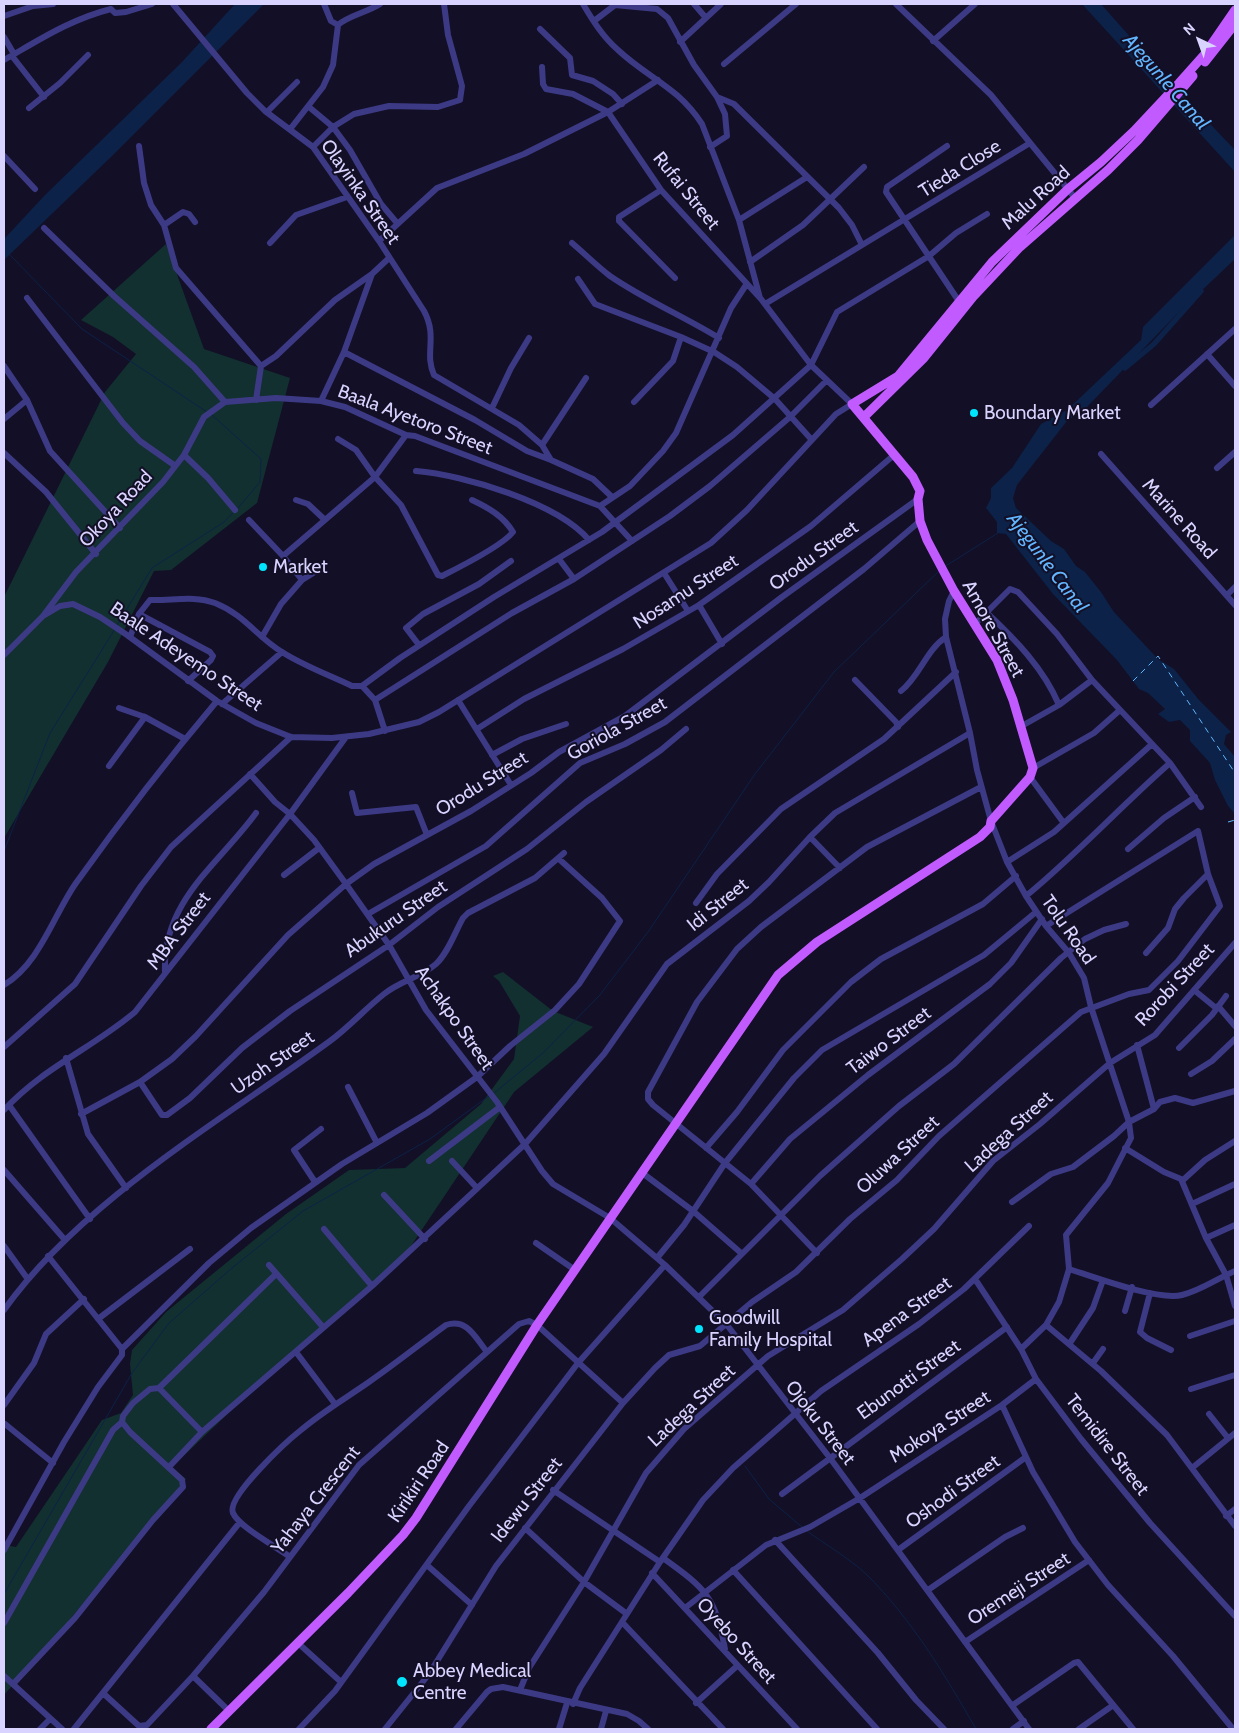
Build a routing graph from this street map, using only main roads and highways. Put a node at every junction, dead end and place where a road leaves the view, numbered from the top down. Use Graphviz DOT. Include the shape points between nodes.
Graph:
graph roads {
  1 [pos="1235,10"];
  2 [pos="1235,24"];
  3 [pos="1181,85"];
  4 [pos="1166,103"];
  5 [pos="970,294"];
  6 [pos="861,398"];
  7 [pos="850,405"];
  8 [pos="872,410"];
  9 [pos="864,417"];
  10 [pos="1031,773"];
  11 [pos="211,1729"];
  1 -- 3 [label="main road, Malu Road"];
  2 -- 3 [label="main road, Malu Road"];
  3 -- 4 [label="main road, Malu Road"];
  4 -- 5 [label="main road, Malu Road" via="1108,170"];
  4 -- 5 [label="main road, Malu Road" via="997,257"];
  5 -- 6 [label="main road, Malu Road" via="958,300 898,376"];
  5 -- 8 [label="main road, Malu Road" via="924,358"];
  6 -- 7 [label="main road, Malu Road"];
  6 -- 8 [label="main road" via="864,406"];
  7 -- 9 [label="main road, Amore Street"];
  8 -- 9 [label="main road, Malu Road"];
  9 -- 10 [label="main road, Amore Street" via="919,487 920,521 954,591 997,660 1013,700"];
  10 -- 11 [label="main road, Kirikiri Road" via="980,837 817,942 778,975 537,1325 412,1524"];
}
